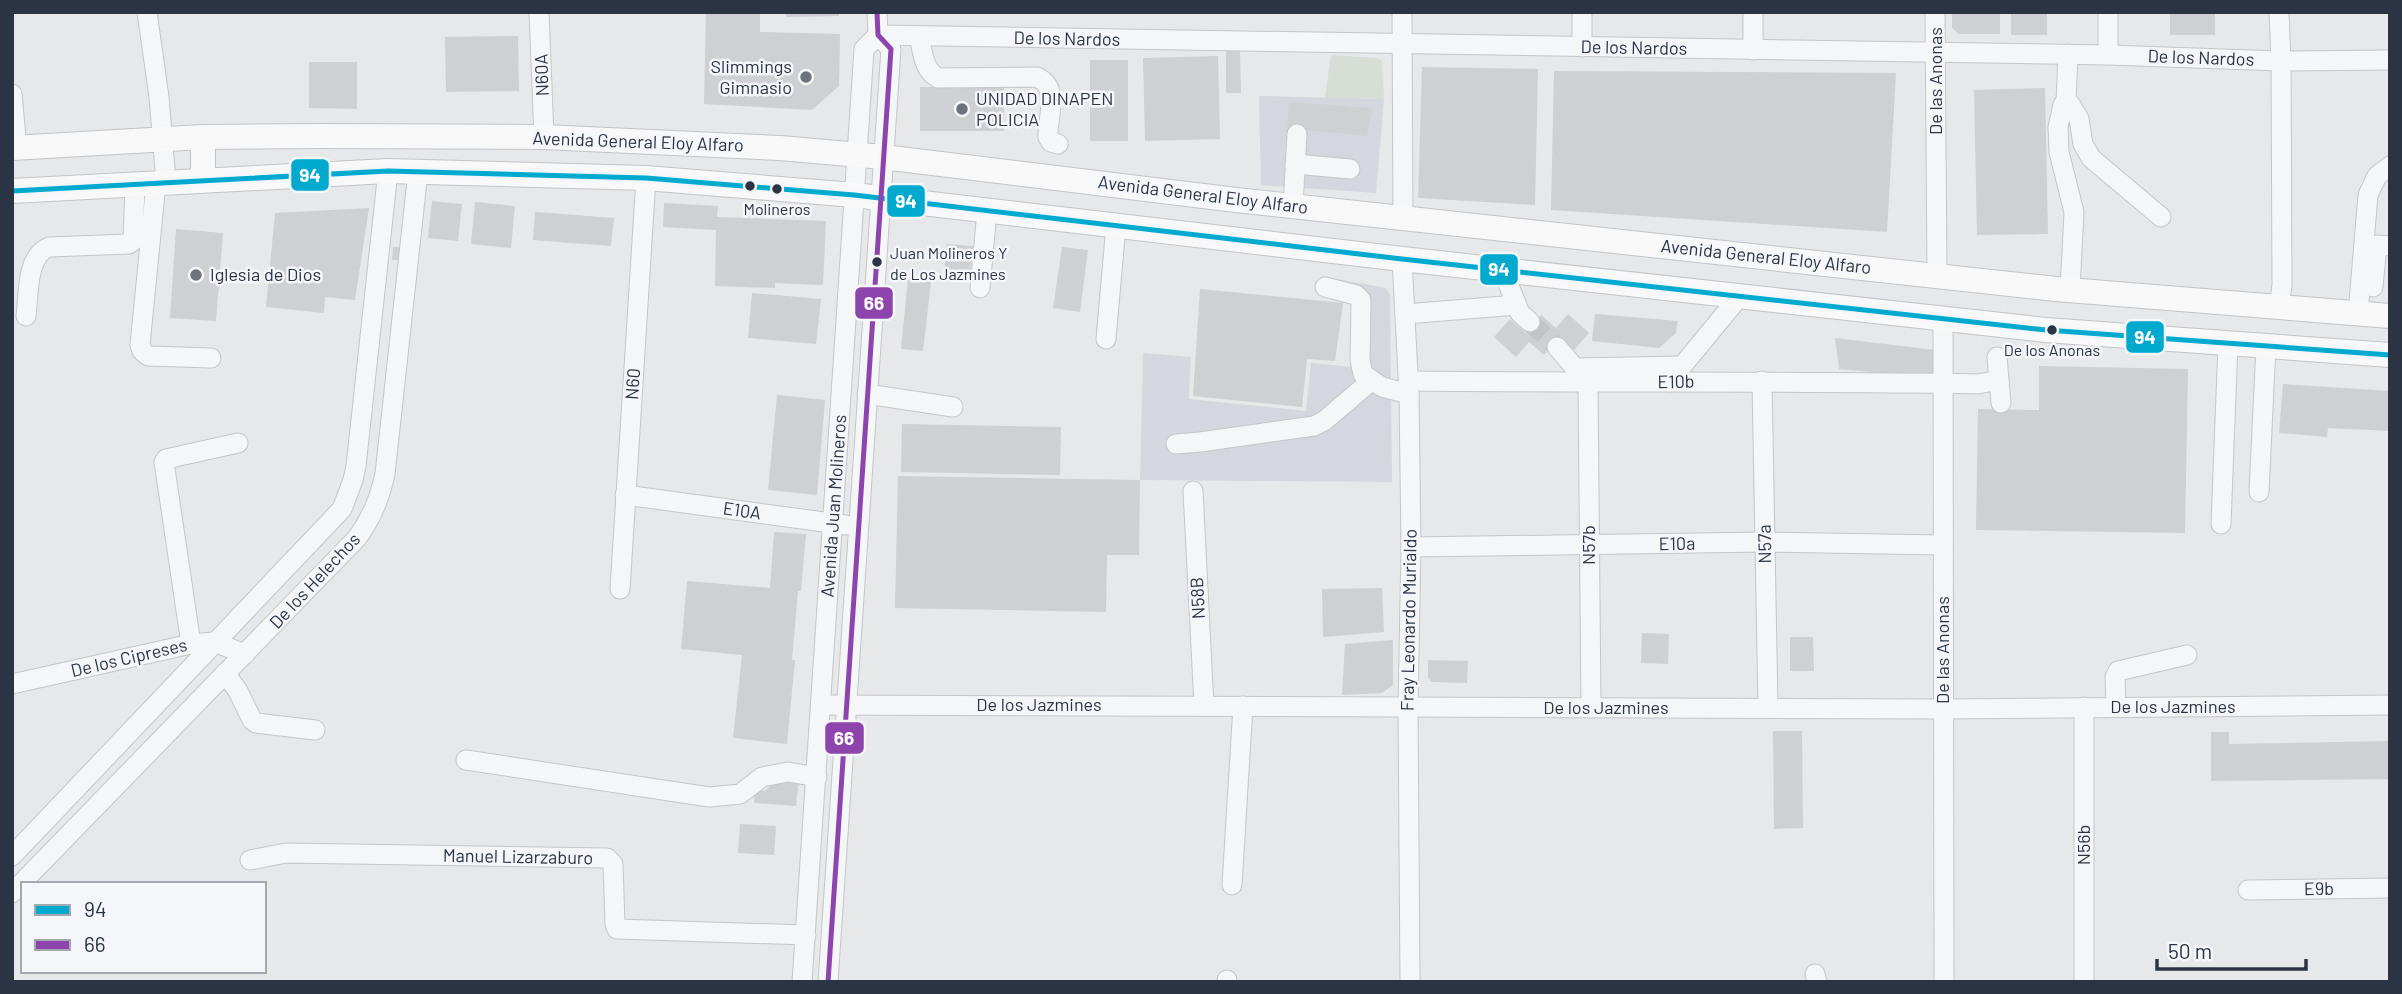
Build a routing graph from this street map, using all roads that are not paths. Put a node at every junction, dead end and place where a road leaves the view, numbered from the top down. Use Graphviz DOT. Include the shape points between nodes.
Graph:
graph roads {
  1 [pos="147,12"];
  2 [pos="539,12"];
  3 [pos="877,12"];
  4 [pos="1402,12"];
  5 [pos="1582,12"];
  6 [pos="1753,12"];
  7 [pos="1935,12"];
  8 [pos="2108,12"];
  9 [pos="2278,12"];
  10 [pos="878,34"];
  11 [pos="919,37"];
  12 [pos="1402,44"];
  13 [pos="1583,47"];
  14 [pos="1753,50"];
  15 [pos="1936,52"];
  16 [pos="2068,54"];
  17 [pos="2108,55"];
  18 [pos="2390,60"];
  19 [pos="2281,61"];
  20 [pos="12,94"];
  21 [pos="2066,103"];
  22 [pos="1297,134"];
  23 [pos="203,137"];
  24 [pos="544,137"];
  25 [pos="163,139"];
  26 [pos="1058,144"];
  27 [pos="15,148"];
  28 [pos="858,154"];
  29 [pos="883,157"];
  30 [pos="1295,164"];
  31 [pos="2390,166"];
  32 [pos="1350,169"];
  33 [pos="388,172"];
  34 [pos="418,172"];
  35 [pos="646,178"];
  36 [pos="203,180"];
  37 [pos="152,183"];
  38 [pos="12,191"];
  39 [pos="854,195"];
  40 [pos="882,199"];
  41 [pos="1293,206"];
  42 [pos="986,212"];
  43 [pos="1403,217"];
  44 [pos="2161,217"];
  45 [pos="1115,226"];
  46 [pos="2390,246"];
  47 [pos="1402,259"];
  48 [pos="1503,271"];
  49 [pos="1937,275"];
  50 [pos="1325,287"];
  51 [pos="980,288"];
  52 [pos="2070,290"];
  53 [pos="1739,297"];
  54 [pos="1517,305"];
  55 [pos="2278,307"];
  56 [pos="1405,314"];
  57 [pos="2373,315"];
  58 [pos="26,316"];
  59 [pos="1943,318"];
  60 [pos="1530,322"];
  61 [pos="1106,340"];
  62 [pos="2228,343"];
  63 [pos="2266,346"];
  64 [pos="1558,347"];
  65 [pos="2390,355"];
  66 [pos="1997,356"];
  67 [pos="211,359"];
  68 [pos="1682,366"];
  69 [pos="1582,375"];
  70 [pos="1999,380"];
  71 [pos="1371,381"];
  72 [pos="1762,381"];
  73 [pos="1669,382"];
  74 [pos="1943,383"];
  75 [pos="1409,388"];
  76 [pos="867,394"];
  77 [pos="2001,403"];
  78 [pos="953,407"];
  79 [pos="238,443"];
  80 [pos="1176,444"];
  81 [pos="1193,491"];
  82 [pos="2259,492"];
  83 [pos="625,495"];
  84 [pos="833,523"];
  85 [pos="2221,524"];
  86 [pos="859,527"];
  87 [pos="1765,542"];
  88 [pos="1943,545"];
  89 [pos="1589,546"];
  90 [pos="1411,547"];
  91 [pos="620,589"];
  92 [pos="214,642"];
  93 [pos="191,644"];
  94 [pos="245,654"];
  95 [pos="2187,656"];
  96 [pos="225,673"];
  97 [pos="12,684"];
  98 [pos="847,704"];
  99 [pos="822,705"];
  100 [pos="2390,705"];
  101 [pos="1204,706"];
  102 [pos="1243,706"];
  103 [pos="1408,707"];
  104 [pos="1768,707"];
  105 [pos="2084,707"];
  106 [pos="2116,707"];
  107 [pos="1591,708"];
  108 [pos="1943,709"];
  109 [pos="315,730"];
  110 [pos="466,760"];
  111 [pos="817,777"];
  112 [pos="12,856"];
  113 [pos="250,860"];
  114 [pos="23,882"];
  115 [pos="1232,885"];
  116 [pos="2390,888"];
  117 [pos="2248,890"];
  118 [pos="806,935"];
  119 [pos="802,982"];
  120 [pos="828,982"];
  121 [pos="1410,982"];
  122 [pos="1944,982"];
  123 [pos="2084,982"];
  1 -- 25 [label="street"];
  2 -- 24 [label="street, N60A"];
  3 -- 10 [label="street, Avenida Juan Molineros"];
  4 -- 12 [label="street"];
  5 -- 13 [label="street"];
  6 -- 14 [label="street"];
  7 -- 15 [label="street, De las Anonas"];
  8 -- 17 [label="street"];
  9 -- 19 [label="street"];
  10 -- 11 [label="street, De los Nardos"];
  10 -- 28 [label="street, Avenida Juan Molineros" via="864,48"];
  10 -- 29 [label="street, Avenida Juan Molineros" via="891,49"];
  11 -- 12 [label="street, De los Nardos"];
  11 -- 26 [label="street" via="926,66 938,78 1037,77 1045,81 1052,93 1048,137"];
  12 -- 13 [label="street, De los Nardos"];
  12 -- 43 [label="street"];
  13 -- 14 [label="street, De los Nardos"];
  14 -- 15 [label="street, De los Nardos"];
  15 -- 16 [label="street, De los Nardos"];
  15 -- 49 [label="street, De las Anonas"];
  16 -- 17 [label="street, De los Nardos"];
  16 -- 21 [label="street"];
  17 -- 19 [label="street, De los Nardos"];
  18 -- 19 [label="street, De los Nardos"];
  19 -- 55 [label="street" via="2282,285"];
  20 -- 27 [label="street"];
  21 -- 44 [label="street" via="2078,119 2091,158"];
  21 -- 52 [label="street" via="2059,127 2059,152 2074,212"];
  22 -- 30 [label="street"];
  23 -- 24 [label="main road, Avenida General Eloy Alfaro"];
  23 -- 25 [label="main road, Avenida General Eloy Alfaro"];
  23 -- 36 [label="main road"];
  24 -- 28 [label="main road, Avenida General Eloy Alfaro"];
  25 -- 27 [label="main road, Avenida General Eloy Alfaro"];
  25 -- 37 [label="street"];
  28 -- 29 [label="main road, Avenida General Eloy Alfaro"];
  28 -- 39 [label="street, Avenida Juan Molineros"];
  29 -- 40 [label="street, Avenida Juan Molineros"];
  29 -- 41 [label="main road, Avenida General Eloy Alfaro"];
  30 -- 32 [label="street"];
  30 -- 41 [label="street"];
  31 -- 57 [label="street" via="2377,176 2368,195"];
  33 -- 34 [label="main road, Avenida General Eloy Alfaro"];
  33 -- 36 [label="main road, Avenida General Eloy Alfaro"];
  33 -- 92 [label="street, De los Helechos" via="356,466 349,494 333,520"];
  34 -- 35 [label="main road, Avenida General Eloy Alfaro"];
  34 -- 94 [label="street, De los Helechos" via="381,492 357,538"];
  35 -- 39 [label="main road, Avenida General Eloy Alfaro"];
  35 -- 83 [label="street, N60"];
  36 -- 37 [label="main road, Avenida General Eloy Alfaro"];
  37 -- 38 [label="main road, Avenida General Eloy Alfaro"];
  37 -- 58 [label="street" via="129,244 40,251 33,260"];
  37 -- 67 [label="street" via="142,351 148,356"];
  39 -- 40 [label="main road, Avenida General Eloy Alfaro"];
  39 -- 84 [label="street, Avenida Juan Molineros"];
  40 -- 42 [label="main road, Avenida General Eloy Alfaro"];
  40 -- 76 [label="street, Avenida Juan Molineros"];
  41 -- 43 [label="main road, Avenida General Eloy Alfaro"];
  42 -- 45 [label="main road, Avenida General Eloy Alfaro"];
  42 -- 51 [label="street"];
  43 -- 49 [label="main road, Avenida General Eloy Alfaro"];
  45 -- 47 [label="main road, Avenida General Eloy Alfaro"];
  45 -- 61 [label="street"];
  46 -- 57 [label="street" via="2376,245"];
  47 -- 48 [label="main road, Avenida General Eloy Alfaro"];
  47 -- 56 [label="street, Fray Leonardo Murialdo"];
  48 -- 53 [label="main road, Avenida General Eloy Alfaro"];
  48 -- 54 [label="street"];
  49 -- 52 [label="main road, Avenida General Eloy Alfaro"];
  50 -- 71 [label="street" via="1361,300 1360,360 1363,374"];
  52 -- 55 [label="main road, Avenida General Eloy Alfaro"];
  53 -- 59 [label="main road, Avenida General Eloy Alfaro"];
  53 -- 68 [label="street"];
  54 -- 56 [label="street"];
  54 -- 60 [label="street"];
  55 -- 57 [label="main road, Avenida General Eloy Alfaro"];
  56 -- 75 [label="street, Fray Leonardo Murialdo"];
  59 -- 62 [label="main road, Avenida General Eloy Alfaro"];
  59 -- 74 [label="street, De las Anonas"];
  62 -- 63 [label="main road, Avenida General Eloy Alfaro"];
  62 -- 85 [label="street"];
  63 -- 65 [label="main road, Avenida General Eloy Alfaro"];
  63 -- 82 [label="street"];
  64 -- 69 [label="street"];
  66 -- 70 [label="street"];
  68 -- 69 [label="street"];
  68 -- 73 [label="street"];
  69 -- 73 [label="street, E10b"];
  69 -- 75 [label="street, E10b"];
  69 -- 89 [label="street, N57b"];
  70 -- 74 [label="street, E10b"];
  70 -- 77 [label="street"];
  71 -- 75 [label="street, E10b" via="1382,387"];
  71 -- 80 [label="street" via="1314,426"];
  72 -- 73 [label="street, E10b"];
  72 -- 74 [label="street, E10b"];
  72 -- 87 [label="street, N57a"];
  74 -- 88 [label="street, De las Anonas"];
  75 -- 90 [label="street, Fray Leonardo Murialdo"];
  76 -- 78 [label="street"];
  76 -- 86 [label="street, Avenida Juan Molineros"];
  79 -- 93 [label="street" via="163,463"];
  81 -- 101 [label="street, N58B"];
  83 -- 84 [label="street, E10A"];
  83 -- 91 [label="street, N60"];
  84 -- 86 [label="street, E10A"];
  84 -- 99 [label="street, Avenida Juan Molineros"];
  86 -- 98 [label="street, Avenida Juan Molineros"];
  87 -- 88 [label="street, E10a"];
  87 -- 89 [label="street, E10a"];
  87 -- 104 [label="street, N57a"];
  88 -- 108 [label="street, De las Anonas"];
  89 -- 90 [label="street, E10a"];
  89 -- 107 [label="street, N57b"];
  90 -- 103 [label="street, Fray Leonardo Murialdo"];
  92 -- 93 [label="street, De los Cipreses"];
  92 -- 94 [label="street, De los Cipreses"];
  92 -- 112 [label="street, De los Helechos"];
  93 -- 97 [label="street, De los Cipreses"];
  94 -- 96 [label="street, De los Helechos"];
  95 -- 106 [label="street" via="2118,671"];
  96 -- 109 [label="street" via="256,723"];
  96 -- 114 [label="street, De los Helechos"];
  98 -- 99 [label="street, De los Jazmines"];
  98 -- 101 [label="street, De los Jazmines"];
  98 -- 120 [label="street, Avenida Juan Molineros"];
  99 -- 111 [label="street, Avenida Juan Molineros"];
  100 -- 106 [label="street, De los Jazmines"];
  101 -- 102 [label="street, De los Jazmines"];
  102 -- 103 [label="street, De los Jazmines"];
  102 -- 115 [label="street"];
  103 -- 107 [label="street, De los Jazmines"];
  103 -- 121 [label="street, Fray Leonardo Murialdo"];
  104 -- 107 [label="street, De los Jazmines"];
  104 -- 108 [label="street, De los Jazmines"];
  105 -- 106 [label="street, De los Jazmines"];
  105 -- 108 [label="street, De los Jazmines"];
  105 -- 123 [label="street, N56b"];
  108 -- 122 [label="street, De las Anonas"];
  110 -- 111 [label="street" via="709,797 740,794 762,777 788,772"];
  111 -- 118 [label="street, Avenida Juan Molineros"];
  113 -- 118 [label="street, Manuel Lizarzaburo" via="286,853 607,858 613,863 617,929"];
  116 -- 117 [label="street, E9b"];
  118 -- 119 [label="street, Avenida Juan Molineros"];
}
